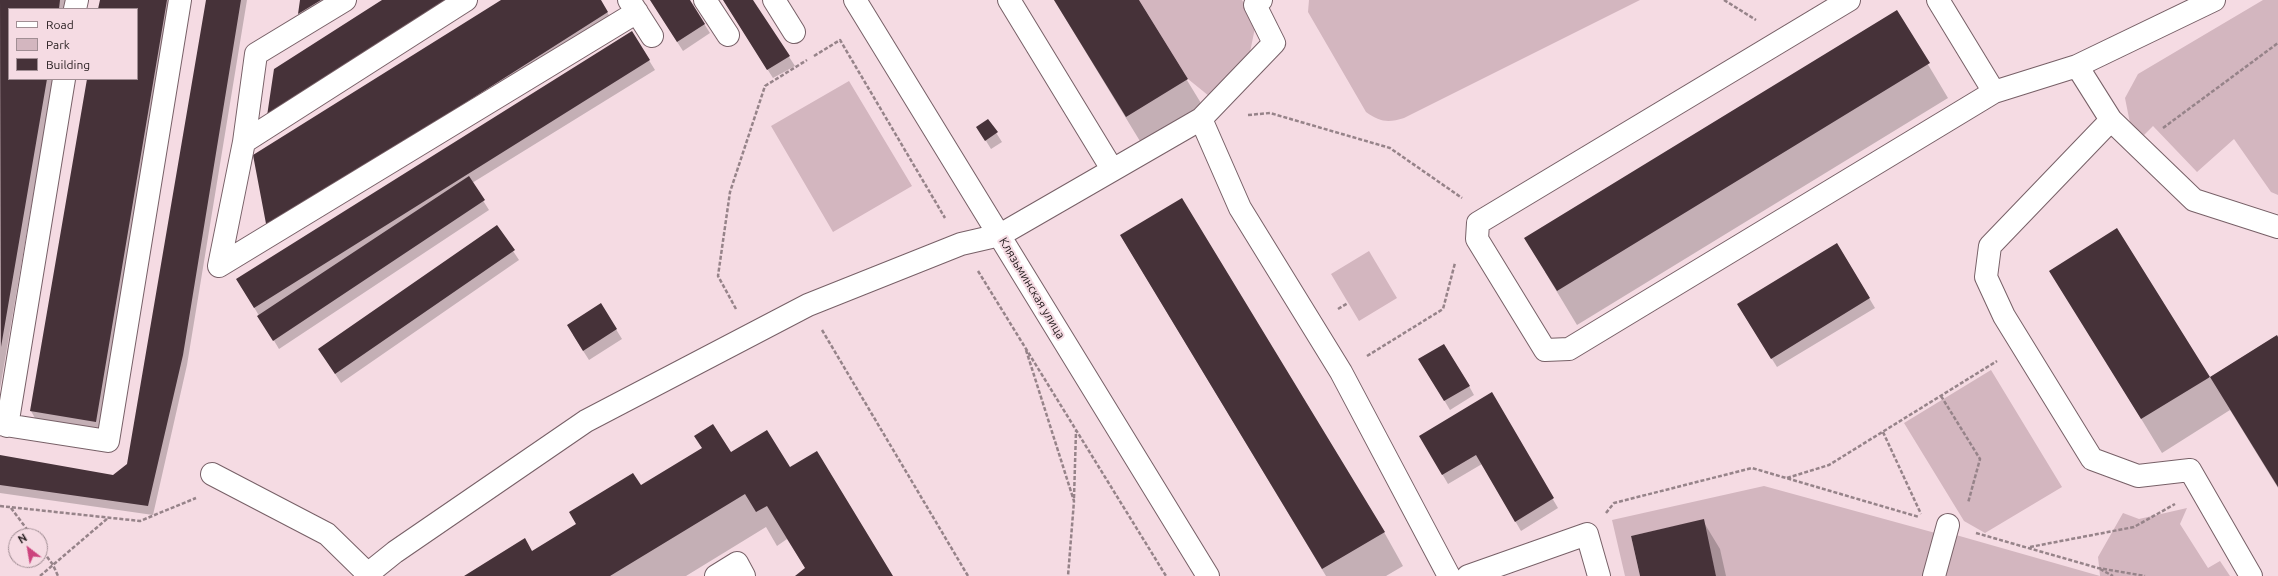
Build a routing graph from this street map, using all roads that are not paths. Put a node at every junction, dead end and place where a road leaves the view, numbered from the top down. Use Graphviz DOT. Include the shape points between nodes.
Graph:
graph roads {
  1 [pos="180,0"];
  2 [pos="345,0"];
  3 [pos="466,0"];
  4 [pos="705,0"];
  5 [pos="774,0"];
  6 [pos="856,0"];
  7 [pos="1009,0"];
  8 [pos="1261,0"];
  9 [pos="1849,0"];
  10 [pos="1938,0"];
  11 [pos="2214,0"];
  12 [pos="633,6"];
  13 [pos="794,32"];
  14 [pos="728,35"];
  15 [pos="652,36"];
  16 [pos="2077,66"];
  17 [pos="64,80"];
  18 [pos="1994,92"];
  19 [pos="1201,119"];
  20 [pos="2111,120"];
  21 [pos="244,142"];
  22 [pos="1112,169"];
  23 [pos="2278,227"];
  24 [pos="1000,235"];
  25 [pos="4,425"];
  26 [pos="212,474"];
  27 [pos="1954,527"];
  28 [pos="367,575"];
  29 [pos="716,576"];
  30 [pos="744,576"];
  31 [pos="1208,576"];
  32 [pos="1449,576"];
  33 [pos="1468,576"];
  34 [pos="1599,576"];
  35 [pos="1934,576"];
  36 [pos="2251,576"];
  1 -- 25 [label="street" via="108,442"];
  2 -- 21 [label="street" via="256,54"];
  3 -- 21 [label="street"];
  4 -- 14 [label="street"];
  5 -- 13 [label="street"];
  6 -- 24 [label="street, Клязьминская улица"];
  7 -- 22 [label="street"];
  8 -- 19 [label="street" via="1255,5 1274,43"];
  9 -- 18 [label="street" via="1478,223 1477,239 1545,350 1569,349"];
  10 -- 18 [label="street"];
  11 -- 16 [label="street"];
  12 -- 15 [label="street"];
  12 -- 21 [label="street" via="219,266"];
  16 -- 18 [label="street"];
  16 -- 20 [label="street"];
  17 -- 25 [label="street"];
  19 -- 22 [label="street"];
  19 -- 32 [label="street" via="1240,208 1341,372"];
  20 -- 23 [label="street" via="2194,200"];
  20 -- 36 [label="street" via="1990,246 1986,277 2004,316 2092,459 2138,476 2190,470"];
  22 -- 24 [label="street"];
  24 -- 28 [label="street" via="961,244 808,305 586,421 395,552"];
  24 -- 31 [label="street, Клязьминская улица"];
  26 -- 28 [label="street" via="327,534"];
  27 -- 35 [label="street"];
  29 -- 30 [label="street" via="737,563"];
  33 -- 34 [label="street" via="1587,534"];
}
